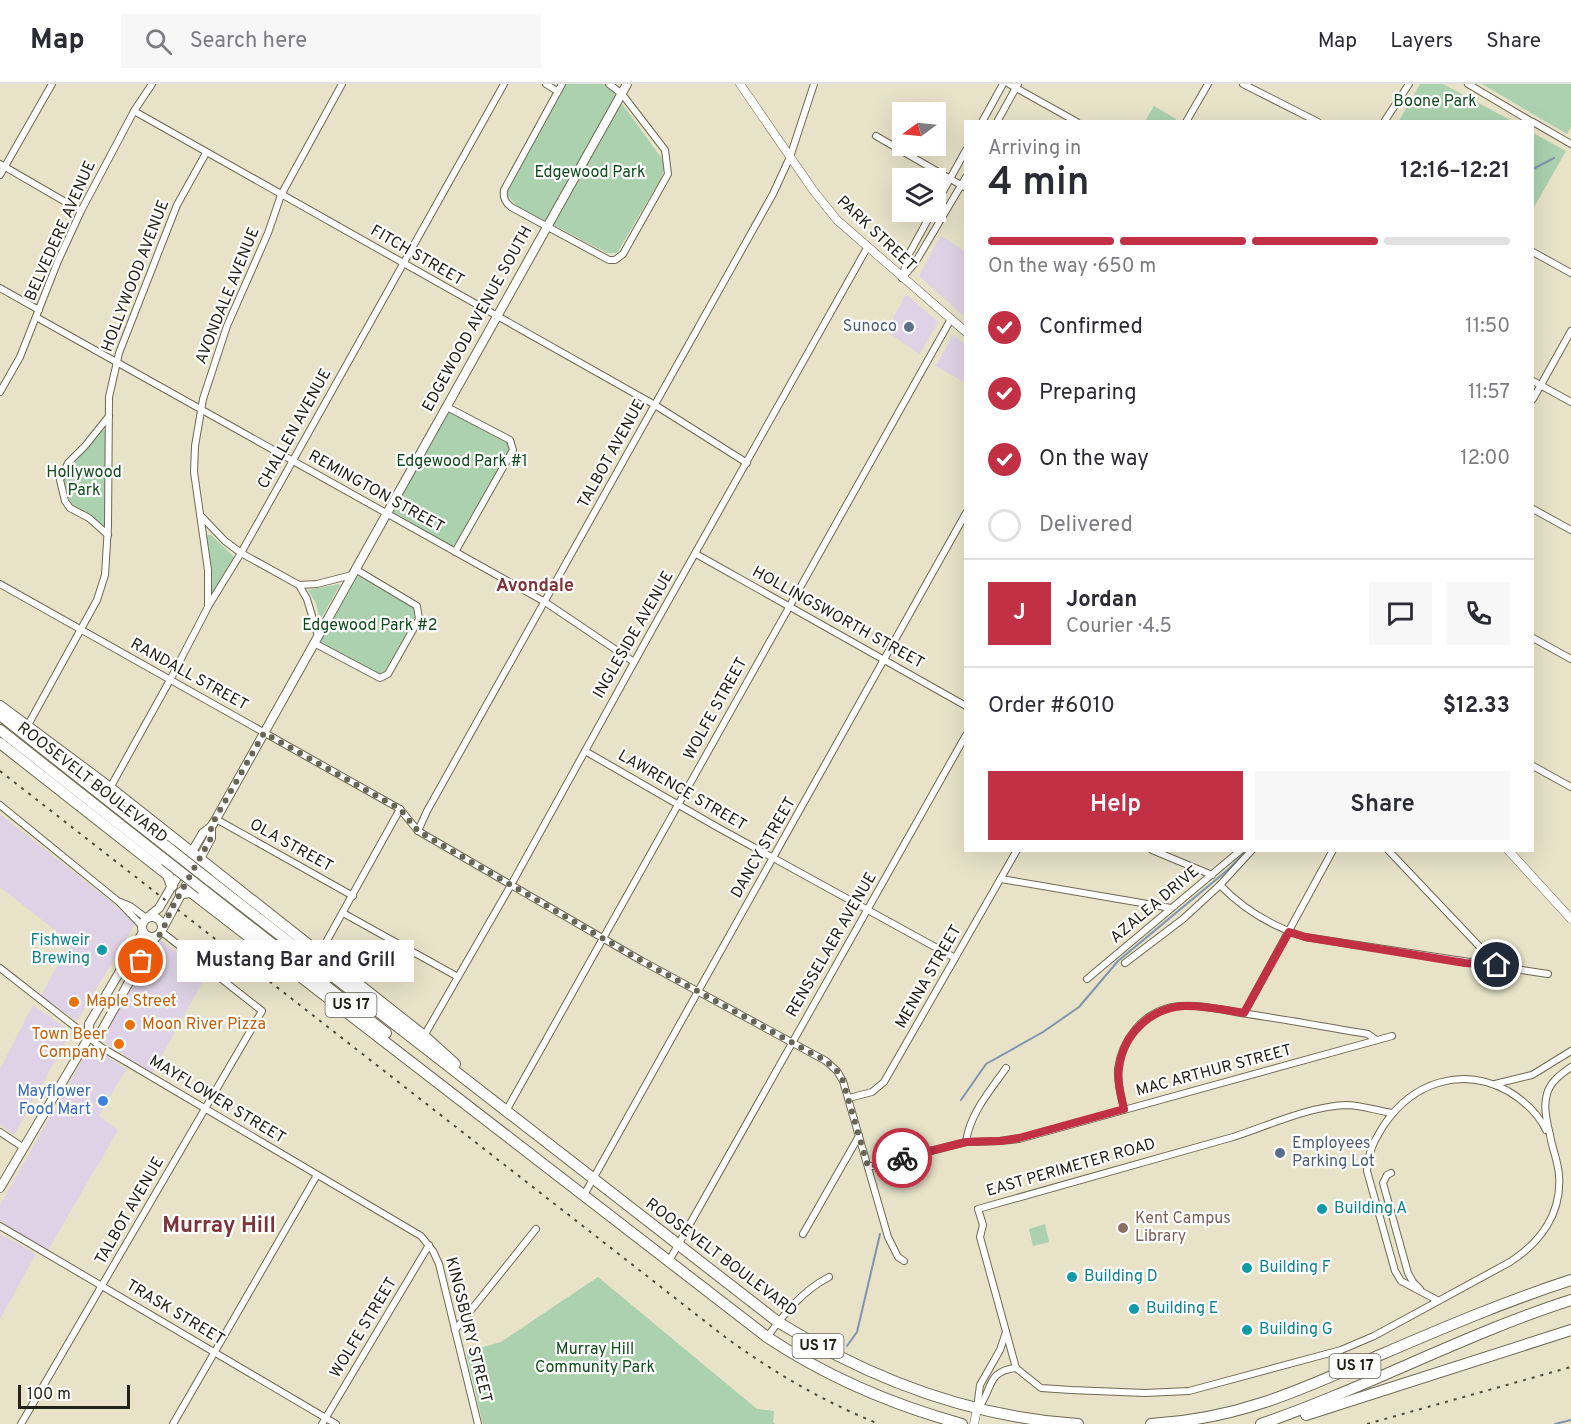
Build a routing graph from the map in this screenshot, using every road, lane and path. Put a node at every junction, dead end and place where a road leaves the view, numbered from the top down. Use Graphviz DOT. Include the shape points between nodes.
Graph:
graph roads {
  1 [pos="52,84"];
  2 [pos="152,84"];
  3 [pos="342,84"];
  4 [pos="504,84"];
  5 [pos="546,84"];
  6 [pos="562,84"];
  7 [pos="609,84"];
  8 [pos="627,84"];
  9 [pos="740,84"];
  10 [pos="813,84"];
  11 [pos="1002,84"];
  12 [pos="1008,84"];
  13 [pos="1208,84"];
  14 [pos="1244,84"];
  15 [pos="1409,84"];
  16 [pos="1468,84"];
  17 [pos="1017,86"];
  18 [pos="557,91"];
  19 [pos="622,94"];
  20 [pos="134,111"];
  21 [pos="983,120"];
  22 [pos="998,120"];
  23 [pos="1074,120"];
  24 [pos="1187,120"];
  25 [pos="1314,120"];
  26 [pos="1385,120"];
  27 [pos="1529,120"];
  28 [pos="1534,123"];
  29 [pos="876,136"];
  30 [pos="1571,144"];
  31 [pos="206,153"];
  32 [pos="964,154"];
  33 [pos="790,157"];
  34 [pos="2,166"];
  35 [pos="0,175"];
  36 [pos="950,179"];
  37 [pos="946,186"];
  38 [pos="964,187"];
  39 [pos="281,195"];
  40 [pos="81,211"];
  41 [pos="927,222"];
  42 [pos="546,227"];
  43 [pos="867,248"];
  44 [pos="1534,253"];
  45 [pos="403,263"];
  46 [pos="1571,273"];
  47 [pos="902,278"];
  48 [pos="0,288"];
  49 [pos="39,310"];
  50 [pos="36,317"];
  51 [pos="497,317"];
  52 [pos="951,319"];
  53 [pos="964,330"];
  54 [pos="1571,331"];
  55 [pos="117,361"];
  56 [pos="1534,382"];
  57 [pos="1540,385"];
  58 [pos="0,392"];
  59 [pos="1534,397"];
  60 [pos="1571,402"];
  61 [pos="655,405"];
  62 [pos="447,407"];
  63 [pos="201,410"];
  64 [pos="109,416"];
  65 [pos="293,460"];
  66 [pos="747,463"];
  67 [pos="1534,511"];
  68 [pos="386,514"];
  69 [pos="200,516"];
  70 [pos="964,517"];
  71 [pos="1571,530"];
  72 [pos="108,535"];
  73 [pos="455,552"];
  74 [pos="241,553"];
  75 [pos="696,554"];
  76 [pos="354,572"];
  77 [pos="0,584"];
  78 [pos="299,585"];
  79 [pos="545,602"];
  80 [pos="208,605"];
  81 [pos="789,607"];
  82 [pos="81,630"];
  83 [pos="1534,639"];
  84 [pos="316,640"];
  85 [pos="1571,659"];
  86 [pos="884,660"];
  87 [pos="634,662"];
  88 [pos="170,680"];
  89 [pos="964,705"];
  90 [pos="0,706"];
  91 [pos="0,716"];
  92 [pos="28,725"];
  93 [pos="0,730"];
  94 [pos="264,733"];
  95 [pos="964,739"];
  96 [pos="0,743"];
  97 [pos="585,751"];
  98 [pos="1534,767"];
  99 [pos="1571,787"];
  100 [pos="110,788"];
  101 [pos="678,804"];
  102 [pos="0,805"];
  103 [pos="400,809"];
  104 [pos="214,823"];
  105 [pos="418,831"];
  106 [pos="1016,852"];
  107 [pos="1157,852"];
  108 [pos="1238,852"];
  109 [pos="1250,852"];
  110 [pos="1332,852"];
  111 [pos="1390,852"];
  112 [pos="1510,852"];
  113 [pos="168,855"];
  114 [pos="196,855"];
  115 [pos="774,857"];
  116 [pos="1212,875"];
  117 [pos="1001,879"];
  118 [pos="205,884"];
  119 [pos="511,885"];
  120 [pos="1220,885"];
  121 [pos="177,890"];
  122 [pos="352,896"];
  123 [pos="1171,908"];
  124 [pos="868,910"];
  125 [pos="343,913"];
  126 [pos="1570,916"];
  127 [pos="145,923"];
  128 [pos="160,932"];
  129 [pos="1289,932"];
  130 [pos="603,939"];
  131 [pos="320,953"];
  132 [pos="955,958"];
  133 [pos="1125,963"];
  134 [pos="1497,965"];
  135 [pos="0,968"];
  136 [pos="1548,975"];
  137 [pos="458,977"];
  138 [pos="1087,979"];
  139 [pos="699,992"];
  140 [pos="1244,1013"];
  141 [pos="424,1036"];
  142 [pos="1392,1036"];
  143 [pos="89,1037"];
  144 [pos="1376,1040"];
  145 [pos="793,1042"];
  146 [pos="1571,1051"];
  147 [pos="1571,1067"];
  148 [pos="1006,1068"];
  149 [pos="1495,1084"];
  150 [pos="849,1098"];
  151 [pos="205,1108"];
  152 [pos="1124,1109"];
  153 [pos="506,1111"];
  154 [pos="1393,1113"];
  155 [pos="495,1126"];
  156 [pos="0,1132"];
  157 [pos="859,1136"];
  158 [pos="966,1142"];
  159 [pos="1551,1143"];
  160 [pos="24,1148"];
  161 [pos="868,1167"];
  162 [pos="1391,1173"];
  163 [pos="317,1175"];
  164 [pos="593,1179"];
  165 [pos="0,1188"];
  166 [pos="584,1195"];
  167 [pos="0,1226"];
  168 [pos="536,1229"];
  169 [pos="803,1234"];
  170 [pos="429,1245"];
  171 [pos="678,1246"];
  172 [pos="904,1261"];
  173 [pos="668,1262"];
  174 [pos="829,1277"];
  175 [pos="1571,1280"];
  176 [pos="102,1286"];
  177 [pos="1425,1293"];
  178 [pos="1437,1300"];
  179 [pos="1571,1300"];
  180 [pos="778,1322"];
  181 [pos="455,1330"];
  182 [pos="1571,1330"];
  183 [pos="1006,1331"];
  184 [pos="767,1337"];
  185 [pos="213,1352"];
  186 [pos="1016,1368"];
  187 [pos="977,1409"];
  188 [pos="324,1421"];
  189 [pos="476,1422"];
  190 [pos="21,1424"];
  191 [pos="173,1424"];
  192 [pos="336,1424"];
  193 [pos="962,1424"];
  194 [pos="974,1424"];
  195 [pos="1078,1424"];
  196 [pos="1151,1424"];
  197 [pos="1263,1424"];
  1 -- 34 [label="street"];
  2 -- 20 [label="street, BELVEDERE AVENUE"];
  3 -- 39 [label="street, AVONDALE AVENUE"];
  4 -- 45 [label="street, CHALLEN AVENUE"];
  5 -- 18 [label="street"];
  6 -- 18 [label="street"];
  7 -- 19 [label="street"];
  8 -- 19 [label="main road, EDGEWOOD AVENUE SOUTH"];
  9 -- 33 [label="street, PARK STREET"];
  10 -- 33 [label="street, TALBOT AVENUE"];
  11 -- 21 [label="street"];
  12 -- 17 [label="street"];
  13 -- 24 [label="street"];
  14 -- 25 [label="street"];
  15 -- 26 [label="street"];
  16 -- 27 [label="street"];
  17 -- 22 [label="street"];
  17 -- 23 [label="street"];
  18 -- 42 [label="street" via="504,190 511,207"];
  19 -- 42 [label="main road, EDGEWOOD AVENUE SOUTH"];
  19 -- 42 [label="street" via="665,150 668,174 629,244 620,258 609,260"];
  20 -- 31 [label="street, FITCH STREET"];
  20 -- 40 [label="street, BELVEDERE AVENUE"];
  28 -- 30 [label="street"];
  29 -- 36 [label="street"];
  31 -- 39 [label="street, FITCH STREET"];
  31 -- 55 [label="street, HOLLYWOOD AVENUE" via="177,205"];
  32 -- 36 [label="street"];
  33 -- 43 [label="street, PARK STREET" via="837,220"];
  33 -- 61 [label="street, TALBOT AVENUE"];
  34 -- 35 [label="street"];
  34 -- 40 [label="street"];
  36 -- 37 [label="street"];
  36 -- 38 [label="street"];
  38 -- 47 [label="street"];
  39 -- 45 [label="street, FITCH STREET"];
  39 -- 63 [label="street, AVONDALE AVENUE" via="227,326"];
  40 -- 49 [label="street, BELVEDERE AVENUE"];
  41 -- 47 [label="street" via="908,256"];
  42 -- 51 [label="main road, EDGEWOOD AVENUE SOUTH"];
  43 -- 47 [label="street, PARK STREET"];
  43 -- 66 [label="street, INGLESIDE AVENUE"];
  44 -- 46 [label="street"];
  45 -- 51 [label="street, FITCH STREET"];
  45 -- 65 [label="street, CHALLEN AVENUE"];
  47 -- 52 [label="street, PARK STREET"];
  48 -- 49 [label="street"];
  49 -- 50 [label="street, BELVEDERE AVENUE"];
  50 -- 55 [label="street, REMINGTON STREET"];
  50 -- 58 [label="street, BELVEDERE AVENUE"];
  51 -- 61 [label="street, FITCH STREET"];
  51 -- 62 [label="main road, EDGEWOOD AVENUE SOUTH"];
  52 -- 53 [label="street, PARK STREET"];
  52 -- 81 [label="street, WOLFE STREET"];
  54 -- 57 [label="street"];
  55 -- 63 [label="street, REMINGTON STREET"];
  55 -- 64 [label="street, HOLLYWOOD AVENUE"];
  56 -- 57 [label="street"];
  57 -- 59 [label="street"];
  57 -- 60 [label="street"];
  61 -- 66 [label="street, FITCH STREET"];
  61 -- 79 [label="street, TALBOT AVENUE"];
  62 -- 68 [label="main road, EDGEWOOD AVENUE SOUTH"];
  62 -- 73 [label="street" via="510,440 513,446"];
  63 -- 65 [label="street, REMINGTON STREET"];
  63 -- 69 [label="street, AVONDALE AVENUE" via="194,472"];
  64 -- 72 [label="street, HOLLYWOOD AVENUE"];
  64 -- 72 [label="street" via="68,463 60,480 70,508"];
  65 -- 68 [label="street, REMINGTON STREET"];
  65 -- 74 [label="street, CHALLEN AVENUE"];
  66 -- 75 [label="street, INGLESIDE AVENUE"];
  67 -- 71 [label="street"];
  68 -- 73 [label="street, REMINGTON STREET"];
  68 -- 76 [label="main road, EDGEWOOD AVENUE SOUTH"];
  69 -- 74 [label="street"];
  69 -- 80 [label="street, AVONDALE AVENUE" via="208,570"];
  70 -- 86 [label="street, DANCY STREET"];
  72 -- 82 [label="street, HOLLYWOOD AVENUE" via="101,590"];
  73 -- 79 [label="street, REMINGTON STREET"];
  74 -- 78 [label="street"];
  74 -- 80 [label="street, CHALLEN AVENUE"];
  75 -- 81 [label="street, HOLLINGSWORTH STREET"];
  75 -- 87 [label="street, INGLESIDE AVENUE"];
  76 -- 78 [label="street" via="317,584"];
  76 -- 84 [label="main road, EDGEWOOD AVENUE SOUTH"];
  76 -- 84 [label="street" via="417,606 419,619 384,677 376,678"];
  77 -- 82 [label="street, RANDALL STREET"];
  78 -- 84 [label="street" via="307,599"];
  79 -- 87 [label="street, REMINGTON STREET"];
  79 -- 105 [label="street, TALBOT AVENUE"];
  80 -- 88 [label="street, CHALLEN AVENUE"];
  81 -- 86 [label="street, HOLLINGSWORTH STREET"];
  81 -- 101 [label="street, WOLFE STREET"];
  82 -- 88 [label="street, RANDALL STREET"];
  82 -- 92 [label="street, HOLLYWOOD AVENUE"];
  83 -- 85 [label="street"];
  84 -- 94 [label="main road"];
  86 -- 89 [label="street, HOLLINGSWORTH STREET"];
  86 -- 115 [label="street, DANCY STREET"];
  87 -- 97 [label="street, INGLESIDE AVENUE"];
  88 -- 94 [label="street, RANDALL STREET"];
  88 -- 100 [label="street, CHALLEN AVENUE"];
  90 -- 92 [label="highway"];
  91 -- 113 [label="highway, US 17"];
  92 -- 100 [label="highway"];
  93 -- 113 [label="highway, ROOSEVELT BOULEVARD / US 17"];
  94 -- 103 [label="street, RANDALL STREET"];
  94 -- 104 [label="main road"];
  95 -- 124 [label="street, RENSSELAER AVENUE"];
  96 -- 121 [label="highway" via="168,874"];
  97 -- 101 [label="street, LAWRENCE STREET"];
  97 -- 119 [label="street, INGLESIDE AVENUE"];
  98 -- 99 [label="street"];
  100 -- 114 [label="highway"];
  101 -- 115 [label="street, LAWRENCE STREET"];
  101 -- 130 [label="street, WOLFE STREET"];
  102 -- 127 [label="street" via="119,902 130,906"];
  103 -- 105 [label="street, RANDALL STREET"];
  103 -- 122 [label="street"];
  104 -- 114 [label="main road" via="211,838"];
  104 -- 122 [label="street, OLA STREET"];
  105 -- 119 [label="street, RANDALL STREET"];
  106 -- 117 [label="street, MENNA STREET"];
  107 -- 116 [label="street"];
  108 -- 116 [label="street, AZALEA DRIVE"];
  109 -- 120 [label="street, AZALEA DRIVE"];
  110 -- 129 [label="street"];
  111 -- 134 [label="street"];
  112 -- 126 [label="street"];
  113 -- 118 [label="highway, US 17, bridge"];
  114 -- 121 [label="main road"];
  114 -- 131 [label="highway"];
  115 -- 124 [label="street, LAWRENCE STREET"];
  115 -- 139 [label="street, DANCY STREET"];
  116 -- 123 [label="street, AZALEA DRIVE"];
  117 -- 123 [label="street"];
  117 -- 132 [label="street, MENNA STREET"];
  118 -- 153 [label="highway, US 17"];
  118 -- 155 [label="highway, US 17"];
  119 -- 130 [label="street, RANDALL STREET"];
  119 -- 137 [label="street, INGLESIDE AVENUE"];
  120 -- 129 [label="street" via="1232,897"];
  120 -- 133 [label="street, AZALEA DRIVE" via="1183,920"];
  121 -- 127 [label="main road"];
  121 -- 128 [label="main road"];
  121 -- 155 [label="highway" via="191,892"];
  122 -- 125 [label="street"];
  123 -- 138 [label="street, AZALEA DRIVE"];
  124 -- 132 [label="street, LAWRENCE STREET"];
  124 -- 145 [label="street, RENSSELAER AVENUE"];
  125 -- 131 [label="street"];
  125 -- 137 [label="street"];
  127 -- 128 [label="main road" via="156,919"];
  127 -- 128 [label="main road" via="150,938"];
  127 -- 143 [label="main road" via="89,1024"];
  128 -- 143 [label="main road" via="101,1032"];
  128 -- 151 [label="street, TALBOT AVENUE" via="262,1011"];
  129 -- 134 [label="street"];
  129 -- 140 [label="street"];
  130 -- 139 [label="street, RANDALL STREET"];
  130 -- 153 [label="street, WOLFE STREET"];
  131 -- 141 [label="highway"];
  132 -- 150 [label="street, MENNA STREET" via="884,1082 872,1092"];
  134 -- 136 [label="street"];
  135 -- 143 [label="street, MAYFLOWER STREET"];
  137 -- 141 [label="street, INGLESIDE AVENUE"];
  139 -- 145 [label="street, RANDALL STREET"];
  139 -- 164 [label="street, DANCY STREET"];
  140 -- 144 [label="street" via="1368,1034"];
  140 -- 152 [label="street" via="1185,1006 1171,1007 1146,1019 1135,1029 1121,1055 1118,1069"];
  141 -- 153 [label="highway"];
  142 -- 144 [label="street, MAC ARTHUR STREET"];
  143 -- 151 [label="street, MAYFLOWER STREET"];
  143 -- 160 [label="main road"];
  144 -- 152 [label="street, MAC ARTHUR STREET"];
  145 -- 150 [label="street, RANDALL STREET" via="837,1071"];
  145 -- 171 [label="street, RENSSELAER AVENUE"];
  146 -- 149 [label="street" via="1532,1075"];
  147 -- 159 [label="street" via="1547,1092"];
  148 -- 158 [label="street" via="974,1116"];
  149 -- 154 [label="street" via="1464,1079 1438,1082 1419,1091"];
  149 -- 159 [label="street" via="1517,1097 1538,1117"];
  150 -- 157 [label="street, RANDALL STREET"];
  151 -- 163 [label="street, MAYFLOWER STREET"];
  151 -- 176 [label="street, TALBOT AVENUE"];
  152 -- 158 [label="street, MAC ARTHUR STREET" via="1019,1138"];
  153 -- 164 [label="highway, ROOSEVELT BOULEVARD / US 17"];
  154 -- 177 [label="street" via="1372,1144 1367,1171 1395,1271 1401,1281"];
  154 -- 183 [label="street, EAST PERIMETER ROAD" via="1349,1105 1326,1108 978,1209 980,1237"];
  155 -- 166 [label="highway, ROOSEVELT BOULEVARD / US 17"];
  156 -- 160 [label="street"];
  157 -- 161 [label="street, RANDALL STREET"];
  157 -- 169 [label="street"];
  158 -- 161 [label="street, MAC ARTHUR STREET"];
  159 -- 178 [label="street" via="1559,1191 1553,1216 1540,1238 1510,1262"];
  160 -- 165 [label="main road"];
  161 -- 172 [label="street, RANDALL STREET" via="888,1237"];
  162 -- 177 [label="street" via="1383,1183 1408,1273"];
  163 -- 170 [label="street, MAYFLOWER STREET" via="419,1234"];
  163 -- 185 [label="street"];
  164 -- 166 [label="street, DANCY STREET"];
  164 -- 171 [label="highway, ROOSEVELT BOULEVARD / US 17"];
  166 -- 173 [label="highway, ROOSEVELT BOULEVARD / US 17"];
  167 -- 176 [label="street, TRASK STREET"];
  168 -- 181 [label="street"];
  170 -- 181 [label="street, KINGSBURY STREET" via="439,1264"];
  170 -- 188 [label="street, WOLFE STREET"];
  171 -- 173 [label="street, RENSSELAER AVENUE"];
  171 -- 180 [label="highway, ROOSEVELT BOULEVARD / US 17"];
  173 -- 184 [label="highway, ROOSEVELT BOULEVARD / US 17"];
  174 -- 180 [label="street" via="793,1303"];
  175 -- 196 [label="highway, US 17" via="1462,1320 1273,1401 1203,1418"];
  176 -- 185 [label="street, TRASK STREET"];
  176 -- 190 [label="street, TALBOT AVENUE"];
  177 -- 178 [label="street"];
  178 -- 186 [label="street" via="1352,1346 1189,1391 1139,1393 1041,1388"];
  179 -- 197 [label="highway, US 17" via="1481,1332"];
  180 -- 184 [label="street"];
  180 -- 187 [label="highway, ROOSEVELT BOULEVARD / US 17" via="884,1379"];
  181 -- 189 [label="street, KINGSBURY STREET"];
  182 -- 197 [label="highway" via="1328,1408"];
  183 -- 186 [label="street, EAST PERIMETER ROAD"];
  183 -- 187 [label="street" via="980,1385"];
  184 -- 193 [label="highway, ROOSEVELT BOULEVARD / US 17" via="856,1387"];
  185 -- 188 [label="street, TRASK STREET"];
  185 -- 191 [label="street"];
  186 -- 187 [label="street" via="994,1376"];
  187 -- 194 [label="street"];
  187 -- 195 [label="highway, ROOSEVELT BOULEVARD / US 17"];
  188 -- 192 [label="street, TRASK STREET"];
}
